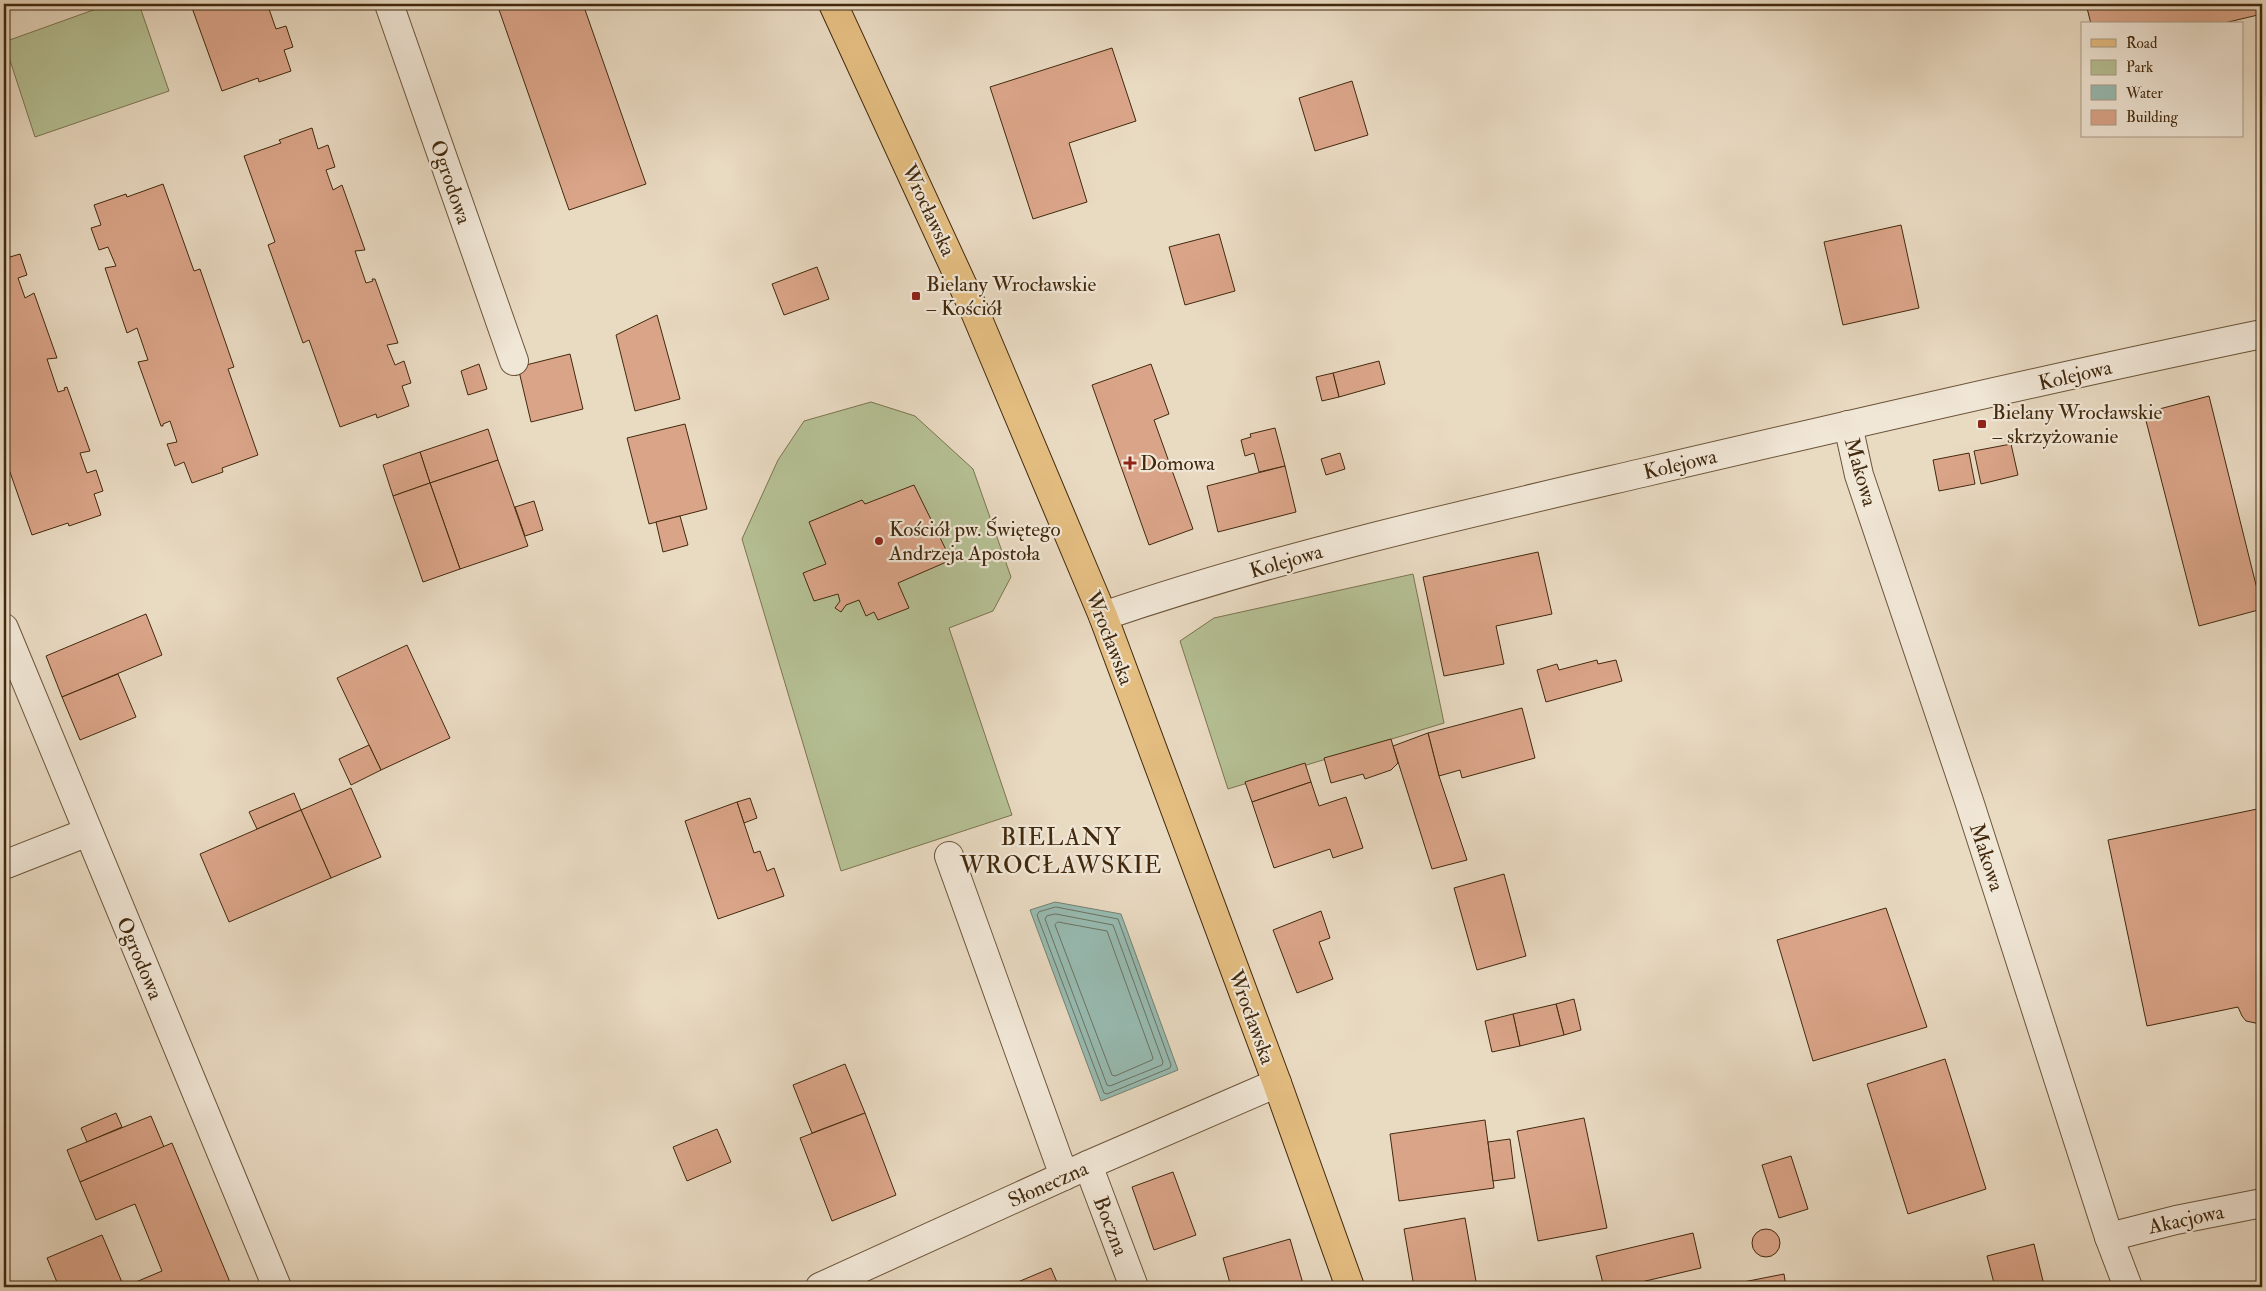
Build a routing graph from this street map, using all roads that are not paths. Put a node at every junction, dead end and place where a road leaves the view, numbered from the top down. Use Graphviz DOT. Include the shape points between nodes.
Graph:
graph roads {
  1 [pos="388,4"];
  2 [pos="834,4"];
  3 [pos="2262,334"];
  4 [pos="514,360"];
  5 [pos="1848,425"];
  6 [pos="1103,616"];
  7 [pos="4,628"];
  8 [pos="88,832"];
  9 [pos="949,856"];
  10 [pos="4,865"];
  11 [pos="1277,1083"];
  12 [pos="1076,1170"];
  13 [pos="2262,1203"];
  14 [pos="2109,1237"];
  15 [pos="277,1287"];
  16 [pos="820,1287"];
  17 [pos="1134,1287"];
  18 [pos="1350,1287"];
  19 [pos="2128,1287"];
  1 -- 4 [label="street, Ogrodowa"];
  2 -- 6 [label="main road, Wrocławska" via="976,312"];
  3 -- 5 [label="street, Kolejowa"];
  5 -- 6 [label="street, Kolejowa" via="1385,533 1175,591"];
  5 -- 14 [label="street, Makowa" via="1859,475 1970,804"];
  6 -- 11 [label="main road, Wrocławska"];
  7 -- 8 [label="street, Ogrodowa"];
  8 -- 10 [label="street"];
  8 -- 15 [label="street, Ogrodowa"];
  9 -- 12 [label="street, Boczna"];
  11 -- 12 [label="street, Słoneczna"];
  11 -- 18 [label="main road, Wrocławska"];
  12 -- 16 [label="street, Słoneczna"];
  12 -- 17 [label="street, Boczna"];
  13 -- 14 [label="street, Akacjowa"];
  14 -- 19 [label="street, Makowa"];
}
